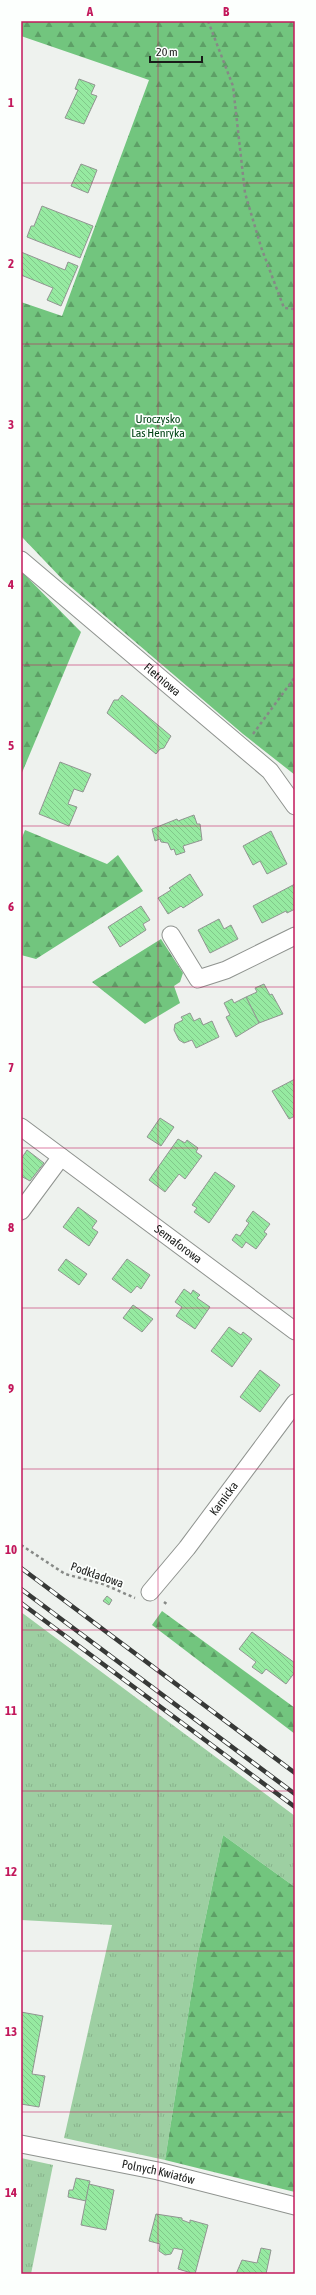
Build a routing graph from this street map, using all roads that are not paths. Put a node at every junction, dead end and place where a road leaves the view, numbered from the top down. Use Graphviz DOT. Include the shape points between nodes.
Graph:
graph roads {
  1 [pos="21,560"];
  2 [pos="295,806"];
  3 [pos="171,935"];
  4 [pos="295,936"];
  5 [pos="21,1127"];
  6 [pos="61,1157"];
  7 [pos="21,1211"];
  8 [pos="295,1331"];
  9 [pos="295,1403"];
  10 [pos="150,1592"];
  11 [pos="21,2144"];
  12 [pos="295,2206"];
  1 -- 2 [label="street, Fletniowa" via="270,771"];
  3 -- 4 [label="street" via="198,979 226,970"];
  5 -- 6 [label="street, Semaforowa"];
  6 -- 7 [label="street"];
  6 -- 8 [label="street, Semaforowa"];
  9 -- 10 [label="street, Karnicka" via="187,1548"];
  11 -- 12 [label="street, Polnych Kwiatów" via="158,2171"];
}
